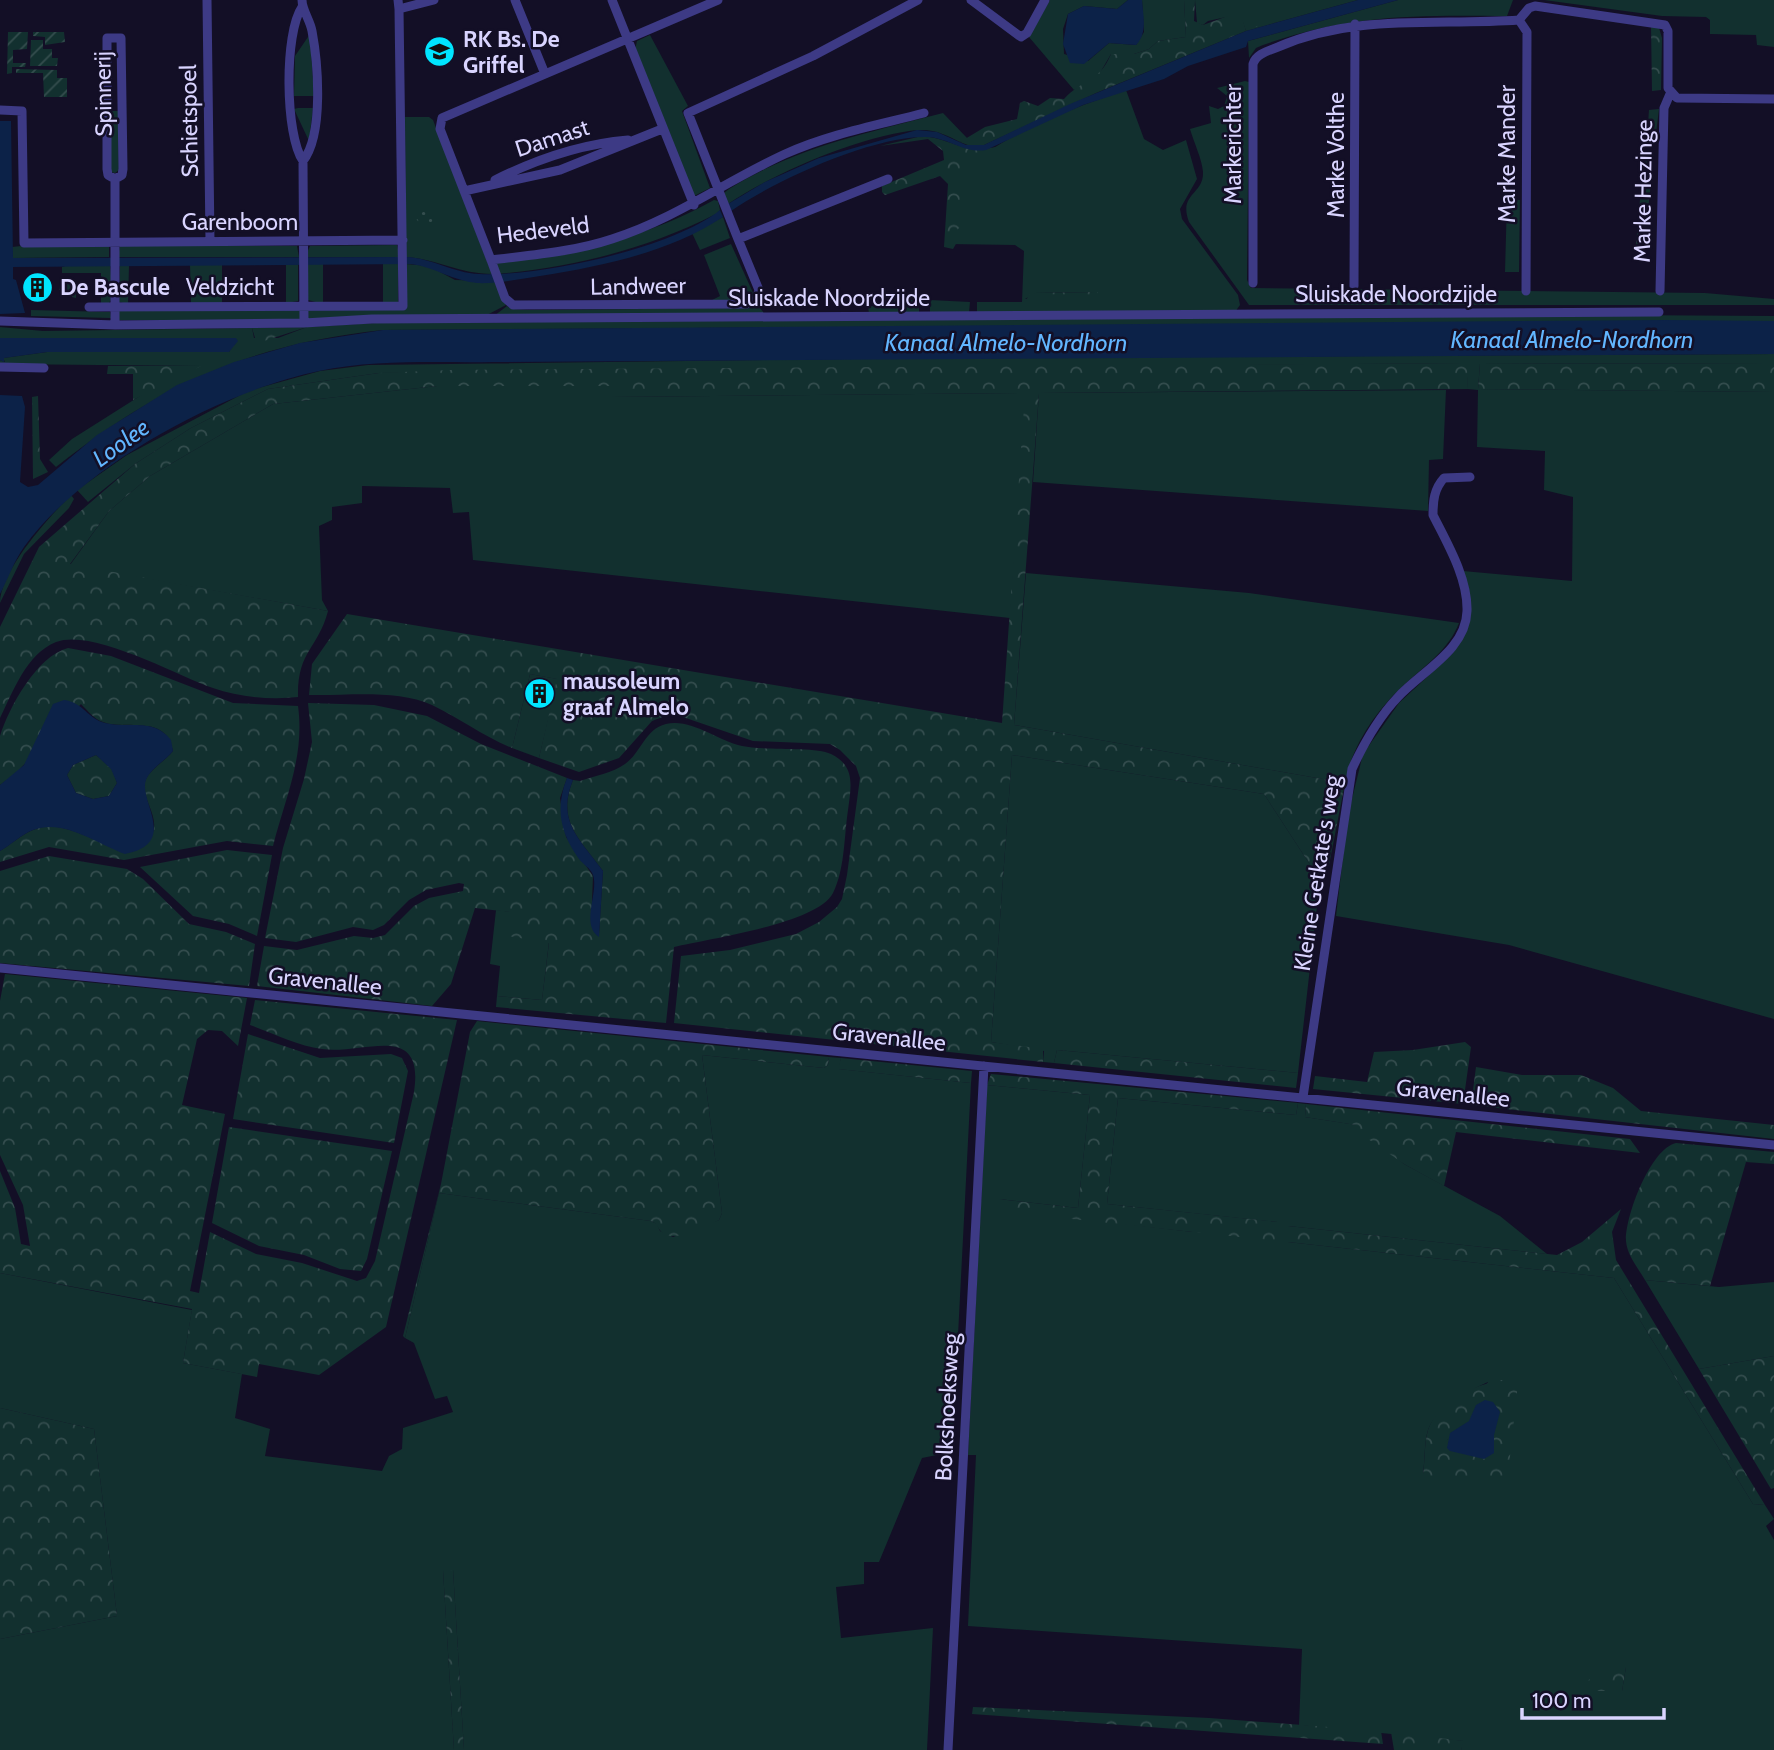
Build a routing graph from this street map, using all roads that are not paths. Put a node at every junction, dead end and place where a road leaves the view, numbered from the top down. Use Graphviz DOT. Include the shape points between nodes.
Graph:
graph roads {
  1 [pos="207,0"];
  2 [pos="434,0"];
  3 [pos="515,0"];
  4 [pos="612,0"];
  5 [pos="718,0"];
  6 [pos="918,0"];
  7 [pos="971,0"];
  8 [pos="1045,0"];
  9 [pos="399,3"];
  10 [pos="302,4"];
  11 [pos="1519,20"];
  12 [pos="1355,24"];
  13 [pos="628,40"];
  14 [pos="545,74"];
  15 [pos="1670,94"];
  16 [pos="1774,99"];
  17 [pos="0,110"];
  18 [pos="924,113"];
  19 [pos="662,129"];
  20 [pos="633,140"];
  21 [pos="303,161"];
  22 [pos="115,179"];
  23 [pos="888,179"];
  24 [pos="486,184"];
  25 [pos="464,191"];
  26 [pos="718,192"];
  27 [pos="694,205"];
  28 [pos="738,239"];
  29 [pos="210,241"];
  30 [pos="302,245"];
  31 [pos="403,245"];
  32 [pos="115,246"];
  33 [pos="491,260"];
  34 [pos="1253,283"];
  35 [pos="1354,286"];
  36 [pos="1526,291"];
  37 [pos="1660,291"];
  38 [pos="304,306"];
  39 [pos="403,306"];
  40 [pos="89,307"];
  41 [pos="115,307"];
  42 [pos="1660,312"];
  43 [pos="403,319"];
  44 [pos="0,321"];
  45 [pos="304,323"];
  46 [pos="115,325"];
  47 [pos="0,367"];
  48 [pos="44,368"];
  49 [pos="1470,477"];
  50 [pos="0,968"];
  51 [pos="984,1066"];
  52 [pos="1303,1097"];
  53 [pos="1774,1145"];
  54 [pos="948,1750"];
  1 -- 29 [label="street, Schietspoel"];
  2 -- 9 [label="street"];
  3 -- 14 [label="street"];
  4 -- 13 [label="street"];
  5 -- 13 [label="street, Hedeveld"];
  6 -- 26 [label="street" via="813,56 688,113"];
  7 -- 8 [label="street" via="1025,36"];
  9 -- 31 [label="street"];
  10 -- 21 [label="street" via="292,48 290,98 293,130"];
  10 -- 21 [label="street" via="312,29 317,70 314,127 309,154"];
  11 -- 12 [label="street, Markerichter"];
  11 -- 15 [label="street, Markerichter" via="1535,6 1665,25"];
  11 -- 36 [label="street, Marke Mander" via="1527,32"];
  12 -- 34 [label="street, Markerichter" via="1291,41 1254,60"];
  12 -- 35 [label="street, Marke Volthe"];
  13 -- 14 [label="street, Hedeveld"];
  13 -- 19 [label="street"];
  14 -- 25 [label="street, Hedeveld" via="442,118 440,128"];
  15 -- 16 [label="street" via="1677,98"];
  15 -- 37 [label="street, Marke Hezinge" via="1664,108"];
  17 -- 32 [label="street, Garenboom" via="22,111 24,243"];
  18 -- 26 [label="street, Hedeveld" via="787,153"];
  19 -- 20 [label="street, Damast"];
  19 -- 27 [label="street"];
  20 -- 24 [label="street, Damast" via="560,170"];
  20 -- 24 [label="street, Damast" via="555,154"];
  21 -- 30 [label="street, Veldzicht"];
  22 -- 22 [label="street, Spinnerij" via="107,169 107,38 121,38 123,169"];
  22 -- 32 [label="street, Spinnerij"];
  23 -- 28 [label="street"];
  24 -- 25 [label="street, Damast"];
  25 -- 33 [label="street, Hedeveld"];
  26 -- 27 [label="street, Hedeveld"];
  26 -- 28 [label="street"];
  27 -- 33 [label="street, Hedeveld" via="611,240"];
  28 -- 33 [label="street, Landweer" via="759,290 756,300 747,304 515,306 505,298"];
  29 -- 30 [label="street, Garenboom"];
  29 -- 32 [label="street, Garenboom"];
  30 -- 31 [label="street, Garenboom"];
  30 -- 38 [label="street, Veldzicht"];
  31 -- 39 [label="street"];
  32 -- 41 [label="street"];
  38 -- 39 [label="street, Veldzicht"];
  38 -- 41 [label="street, Veldzicht"];
  38 -- 45 [label="street, Veldzicht"];
  39 -- 43 [label="street"];
  40 -- 41 [label="street, Veldzicht"];
  41 -- 46 [label="street"];
  42 -- 43 [label="street, Sluiskade Noordzijde"];
  43 -- 45 [label="street, Sluiskade Noordzijde"];
  44 -- 46 [label="street, Sluiskade Noordzijde"];
  45 -- 46 [label="street, Sluiskade Noordzijde"];
  47 -- 48 [label="street"];
  49 -- 52 [label="street, Kleine Getkate's weg" via="1444,478 1433,503 1433,515 1466,596 1462,630 1449,653 1384,713 1352,769"];
  50 -- 51 [label="street, Gravenallee"];
  51 -- 52 [label="street, Gravenallee"];
  51 -- 54 [label="street, Bolkshoeksweg"];
  52 -- 53 [label="street, Gravenallee"];
}
